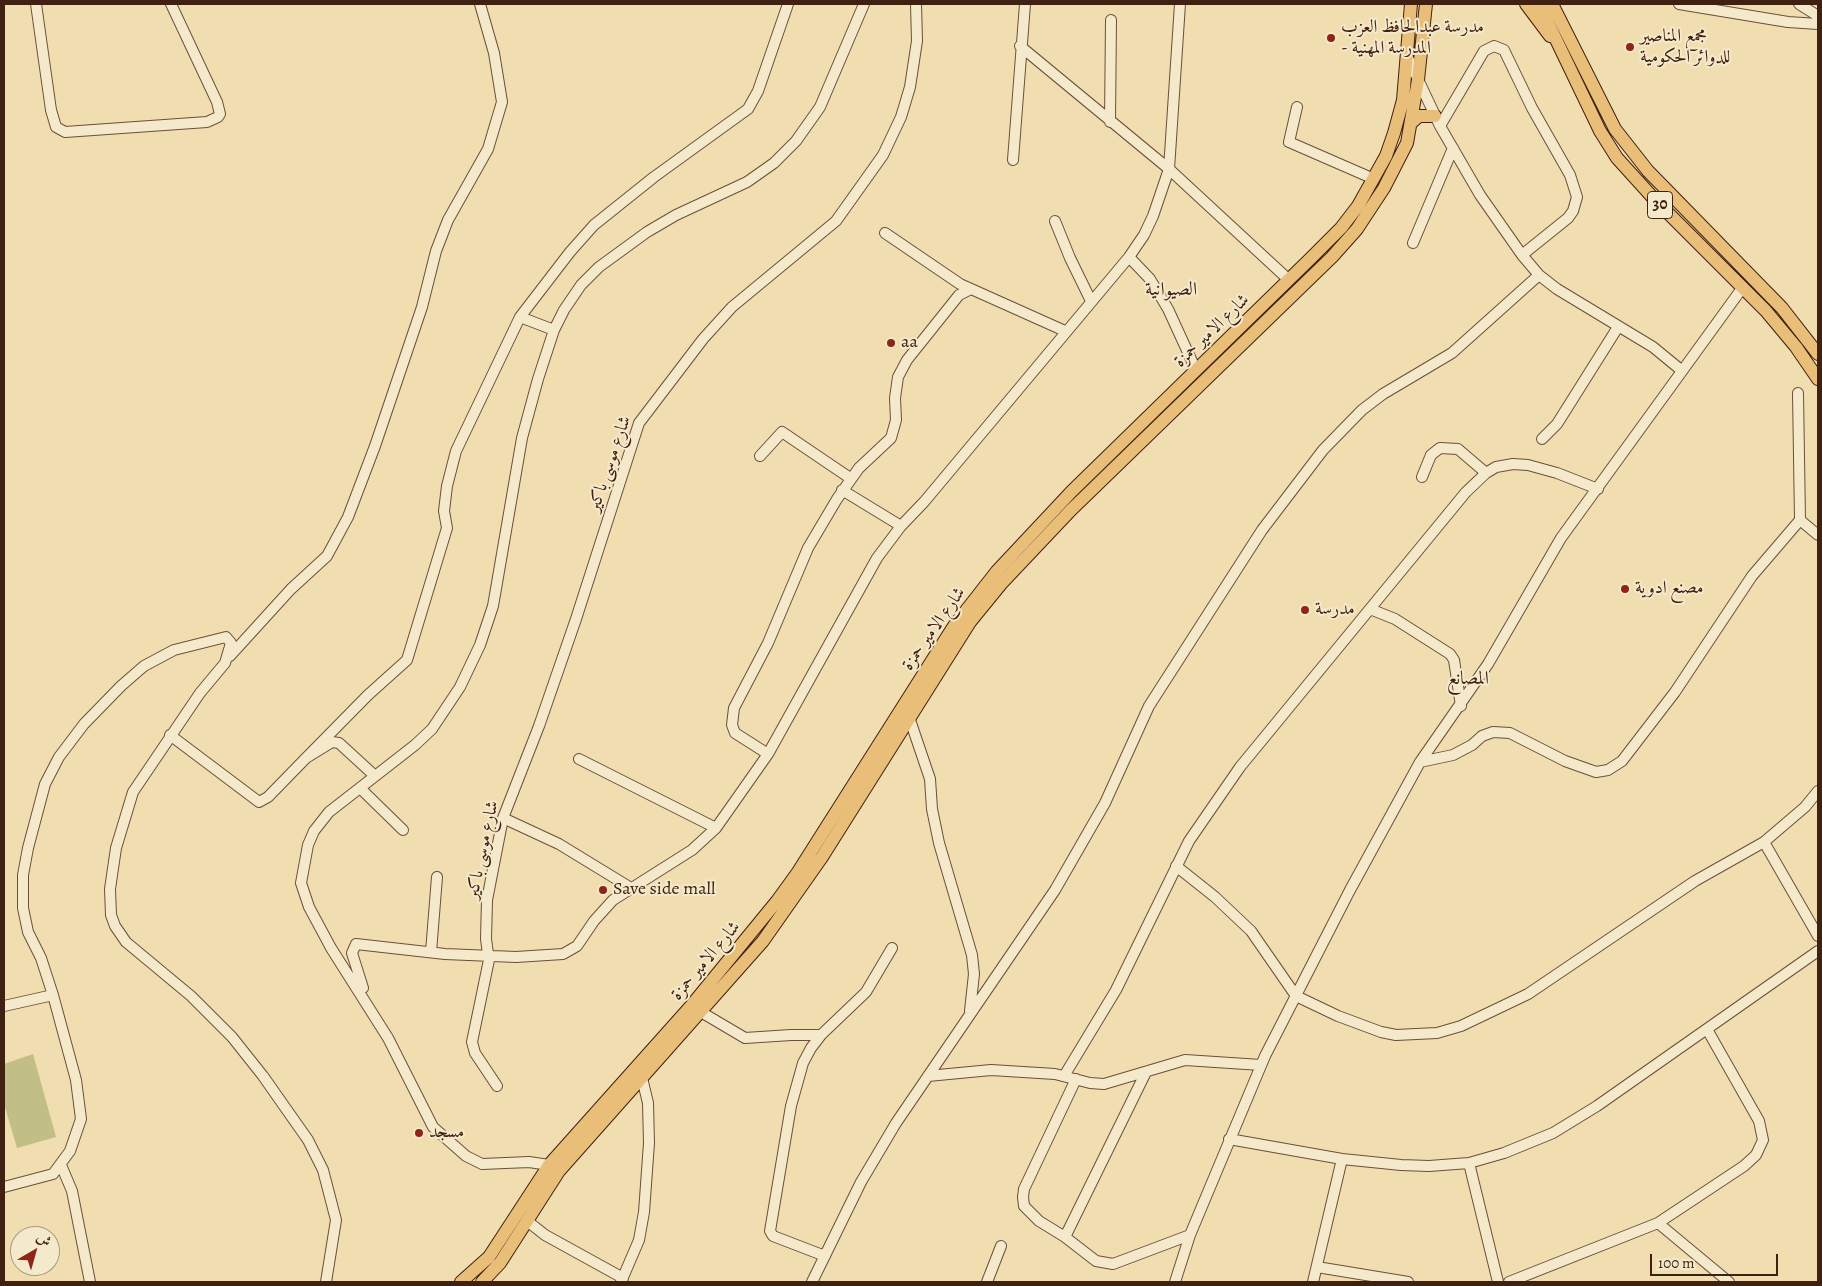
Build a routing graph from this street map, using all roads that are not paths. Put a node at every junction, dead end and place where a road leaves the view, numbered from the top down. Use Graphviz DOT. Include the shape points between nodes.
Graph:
graph roads {
  1 [pos="36,4"];
  2 [pos="171,4"];
  3 [pos="480,4"];
  4 [pos="788,4"];
  5 [pos="864,4"];
  6 [pos="916,4"];
  7 [pos="1025,4"];
  8 [pos="1180,4"];
  9 [pos="1411,4"];
  10 [pos="1426,4"];
  11 [pos="1526,4"];
  12 [pos="1538,4"];
  13 [pos="1552,4"];
  14 [pos="1679,4"];
  15 [pos="1800,4"];
  16 [pos="1818,16"];
  17 [pos="1410,17"];
  18 [pos="1425,19"];
  19 [pos="1111,20"];
  20 [pos="1818,24"];
  21 [pos="1558,44"];
  22 [pos="1020,46"];
  23 [pos="1408,58"];
  24 [pos="1418,80"];
  25 [pos="1297,107"];
  26 [pos="1437,121"];
  27 [pos="1110,122"];
  28 [pos="1411,123"];
  29 [pos="1454,148"];
  30 [pos="1013,160"];
  31 [pos="1169,169"];
  32 [pos="1374,179"];
  33 [pos="1055,221"];
  34 [pos="886,233"];
  35 [pos="1414,242"];
  36 [pos="1522,255"];
  37 [pos="1129,257"];
  38 [pos="1539,275"];
  39 [pos="1289,280"];
  40 [pos="1744,287"];
  41 [pos="971,289"];
  42 [pos="1091,301"];
  43 [pos="520,317"];
  44 [pos="1618,327"];
  45 [pos="554,330"];
  46 [pos="1065,331"];
  47 [pos="1818,354"];
  48 [pos="1196,370"];
  49 [pos="1681,370"];
  50 [pos="1818,379"];
  51 [pos="1798,393"];
  52 [pos="1542,439"];
  53 [pos="760,456"];
  54 [pos="1486,473"];
  55 [pos="850,478"];
  56 [pos="1422,478"];
  57 [pos="1598,489"];
  58 [pos="842,490"];
  59 [pos="1800,520"];
  60 [pos="901,526"];
  61 [pos="1818,535"];
  62 [pos="1370,609"];
  63 [pos="228,658"];
  64 [pos="1460,706"];
  65 [pos="909,716"];
  66 [pos="170,735"];
  67 [pos="768,754"];
  68 [pos="306,758"];
  69 [pos="579,759"];
  70 [pos="1420,762"];
  71 [pos="375,776"];
  72 [pos="860,784"];
  73 [pos="360,788"];
  74 [pos="1818,791"];
  75 [pos="504,818"];
  76 [pos="716,828"];
  77 [pos="403,830"];
  78 [pos="1764,842"];
  79 [pos="1176,866"];
  80 [pos="437,877"];
  81 [pos="631,888"];
  82 [pos="1818,936"];
  83 [pos="892,948"];
  84 [pos="1818,951"];
  85 [pos="431,952"];
  86 [pos="490,956"];
  87 [pos="53,995"];
  88 [pos="1296,996"];
  89 [pos="366,999"];
  90 [pos="4,1006"];
  91 [pos="702,1012"];
  92 [pos="970,1012"];
  93 [pos="1708,1031"];
  94 [pos="821,1035"];
  95 [pos="1261,1065"];
  96 [pos="1146,1072"];
  97 [pos="928,1076"];
  98 [pos="1064,1076"];
  99 [pos="642,1078"];
  100 [pos="1076,1079"];
  101 [pos="497,1086"];
  102 [pos="584,1133"];
  103 [pos="1229,1139"];
  104 [pos="1342,1159"];
  105 [pos="1469,1163"];
  106 [pos="61,1165"];
  107 [pos="549,1165"];
  108 [pos="4,1186"];
  109 [pos="526,1220"];
  110 [pos="1658,1223"];
  111 [pos="1190,1235"];
  112 [pos="1065,1237"];
  113 [pos="1001,1246"];
  114 [pos="825,1256"];
  115 [pos="1317,1268"];
  116 [pos="622,1280"];
  117 [pos="90,1282"];
  118 [pos="326,1282"];
  119 [pos="461,1282"];
  120 [pos="482,1282"];
  121 [pos="812,1282"];
  122 [pos="987,1282"];
  123 [pos="1175,1282"];
  124 [pos="1313,1282"];
  125 [pos="1408,1282"];
  126 [pos="1498,1282"];
  127 [pos="1509,1282"];
  128 [pos="1729,1282"];
  1 -- 2 [label="street" via="50,110 56,127 65,132 207,122 218,117 220,108"];
  3 -- 63 [label="street" via="494,53 502,102 488,149 448,220 436,250 422,307 355,499 327,556"];
  4 -- 43 [label="street" via="758,91 748,109 594,225"];
  5 -- 45 [label="street" via="820,107 796,140 763,173 647,232 599,268 577,291"];
  6 -- 75 [label="street, شارع موسى باكير" via="917,41 910,87 901,117 883,155 836,221 732,307 703,339 639,423 540,726"];
  7 -- 22 [label="street"];
  8 -- 31 [label="street"];
  9 -- 17 [label="main road, شارع الامير حمزة"];
  10 -- 18 [label="main road, شارع الامير حمزة"];
  11 -- 21 [label="main road"];
  12 -- 21 [label="main road, 30"];
  13 -- 47 [label="main road, 30" via="1620,135 1648,171 1782,308"];
  14 -- 20 [label="street"];
  15 -- 16 [label="street"];
  17 -- 18 [label="main road"];
  17 -- 23 [label="main road, شارع الامير حمزة"];
  18 -- 24 [label="main road, شارع الامير حمزة"];
  19 -- 27 [label="street"];
  21 -- 40 [label="main road, 30" via="1600,131 1617,158"];
  22 -- 27 [label="street"];
  22 -- 30 [label="street"];
  23 -- 24 [label="street"];
  23 -- 32 [label="main road, شارع الامير حمزة" via="1403,100 1394,133"];
  24 -- 26 [label="street"];
  24 -- 28 [label="main road, شارع الامير حمزة"];
  25 -- 32 [label="street" via="1289,142"];
  26 -- 28 [label="main road" via="1429,114 1419,116"];
  26 -- 29 [label="street"];
  26 -- 36 [label="street" via="1484,51 1494,46 1504,50 1570,175 1577,197 1568,218"];
  27 -- 31 [label="street"];
  28 -- 65 [label="main road, شارع الامير حمزة" via="1397,165 1346,242 1024,559 970,622"];
  29 -- 35 [label="street"];
  29 -- 36 [label="street" via="1480,195"];
  31 -- 37 [label="street" via="1154,216"];
  31 -- 39 [label="street"];
  32 -- 39 [label="main road, شارع الامير حمزة" via="1341,228"];
  33 -- 42 [label="street"];
  34 -- 41 [label="street"];
  36 -- 38 [label="street"];
  37 -- 42 [label="street"];
  37 -- 48 [label="street" via="1150,279 1168,309"];
  38 -- 44 [label="street"];
  38 -- 92 [label="street" via="1452,353 1362,410 1294,486 1262,530 1149,706 1105,803 1055,890"];
  39 -- 48 [label="main road, شارع الامير حمزة"];
  40 -- 49 [label="street"];
  40 -- 50 [label="main road, 30" via="1796,347"];
  41 -- 46 [label="street"];
  41 -- 55 [label="street" via="959,295 907,360 898,377 896,420 891,438"];
  42 -- 46 [label="street"];
  43 -- 45 [label="street"];
  43 -- 68 [label="street" via="456,451 444,511 447,528 407,660"];
  44 -- 49 [label="street" via="1653,347"];
  44 -- 52 [label="street" via="1557,424"];
  45 -- 71 [label="street" via="522,438 493,606 480,645 455,697 432,728"];
  46 -- 60 [label="street"];
  48 -- 72 [label="main road, شارع الامير حمزة" via="1072,491 998,571 954,626"];
  49 -- 57 [label="street"];
  51 -- 59 [label="street"];
  53 -- 55 [label="street" via="782,432"];
  54 -- 56 [label="street" via="1458,450 1440,448 1431,455"];
  54 -- 57 [label="street" via="1496,467 1528,465"];
  54 -- 62 [label="street" via="1466,492"];
  55 -- 58 [label="street"];
  57 -- 64 [label="street" via="1561,538"];
  58 -- 60 [label="street"];
  58 -- 67 [label="street" via="808,548 768,643 732,713 736,733"];
  59 -- 61 [label="street"];
  59 -- 70 [label="street" via="1752,576 1653,723 1622,761 1608,770 1596,772 1580,768 1510,733 1493,732 1453,755"];
  60 -- 67 [label="street" via="877,558"];
  62 -- 64 [label="street" via="1395,619 1450,654 1454,660"];
  62 -- 79 [label="street" via="1240,767 1189,841"];
  63 -- 66 [label="street"];
  63 -- 87 [label="street" via="231,643 226,636 174,650 150,661 101,706 52,767 38,803 23,893 28,932"];
  64 -- 70 [label="street"];
  65 -- 72 [label="main road, شارع الامير حمزة"];
  65 -- 92 [label="street" via="930,779 939,843 972,955 974,974"];
  66 -- 68 [label="street" via="259,802 268,797"];
  66 -- 118 [label="street" via="129,802 116,848 110,889 113,921 126,942 191,996 232,1037 308,1140 323,1170 336,1220"];
  67 -- 76 [label="street"];
  68 -- 71 [label="street" via="336,741"];
  69 -- 76 [label="street"];
  70 -- 88 [label="street"];
  71 -- 73 [label="street"];
  72 -- 91 [label="main road, شارع الامير حمزة" via="822,857 779,919"];
  72 -- 102 [label="main road, شارع الامير حمزة" via="764,917"];
  73 -- 77 [label="street"];
  73 -- 89 [label="street" via="329,812 314,831 301,883 309,907 327,941"];
  74 -- 78 [label="street"];
  75 -- 81 [label="street" via="559,844"];
  75 -- 86 [label="street, شارع موسى باكير" via="488,900 486,938"];
  76 -- 81 [label="street" via="692,850"];
  78 -- 82 [label="street"];
  78 -- 88 [label="street" via="1695,882 1528,994 1461,1026 1437,1033 1396,1035 1338,1016"];
  79 -- 88 [label="street" via="1251,931"];
  79 -- 98 [label="street" via="1116,990"];
  80 -- 85 [label="street"];
  81 -- 86 [label="street" via="613,900 577,946 563,954"];
  83 -- 94 [label="street" via="866,992"];
  84 -- 93 [label="street"];
  85 -- 86 [label="street"];
  85 -- 89 [label="street" via="356,944 352,953"];
  86 -- 101 [label="street" via="472,1042 473,1049"];
  87 -- 90 [label="street"];
  87 -- 106 [label="street" via="81,1110 76,1136"];
  88 -- 95 [label="street"];
  89 -- 107 [label="street" via="438,1132 466,1156 482,1164 529,1162"];
  91 -- 94 [label="street" via="745,1038"];
  91 -- 99 [label="main road, شارع الامير حمزة"];
  92 -- 97 [label="street"];
  93 -- 105 [label="street" via="1553,1132 1526,1146"];
  93 -- 110 [label="street" via="1759,1121 1763,1140 1756,1156 1744,1166"];
  94 -- 114 [label="street" via="803,1063 798,1079 770,1231 773,1236"];
  95 -- 96 [label="street" via="1185,1060"];
  95 -- 103 [label="street"];
  96 -- 100 [label="street" via="1104,1084"];
  96 -- 112 [label="street"];
  97 -- 98 [label="street" via="991,1070"];
  97 -- 114 [label="street" via="866,1174"];
  98 -- 100 [label="street"];
  99 -- 102 [label="main road, شارع الامير حمزة"];
  99 -- 116 [label="street" via="649,1143 644,1212 639,1240"];
  100 -- 112 [label="street" via="1023,1197 1024,1206 1039,1221"];
  102 -- 107 [label="main road, شارع الامير حمزة"];
  102 -- 109 [label="main road, شارع الامير حمزة"];
  103 -- 104 [label="street"];
  103 -- 111 [label="street"];
  104 -- 105 [label="street" via="1429,1166"];
  104 -- 115 [label="street"];
  105 -- 126 [label="street"];
  106 -- 108 [label="street" via="48,1177"];
  106 -- 117 [label="street" via="72,1191"];
  107 -- 119 [label="main road, شارع الامير حمزة" via="489,1257"];
  109 -- 116 [label="street" via="545,1235"];
  109 -- 120 [label="main road, شارع الامير حمزة" via="500,1263"];
  110 -- 127 [label="street"];
  110 -- 128 [label="street"];
  111 -- 112 [label="street" via="1113,1264 1096,1261"];
  111 -- 123 [label="street"];
  113 -- 122 [label="street"];
  114 -- 121 [label="street"];
  115 -- 124 [label="street"];
  115 -- 125 [label="street"];
}
